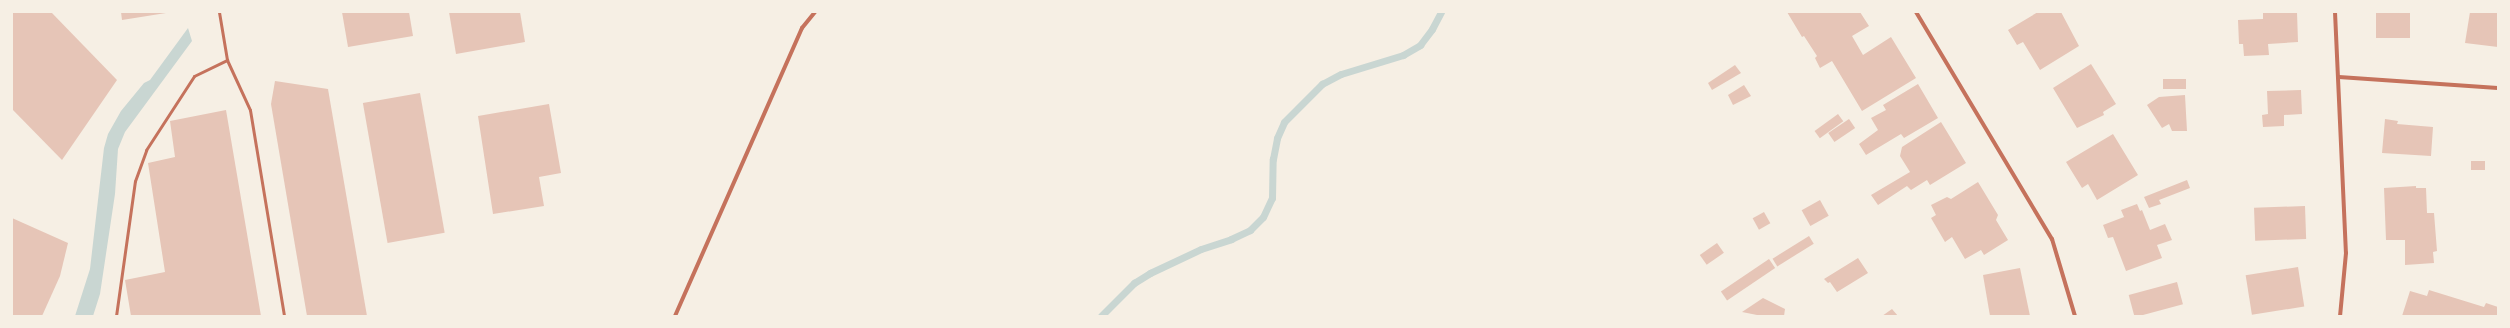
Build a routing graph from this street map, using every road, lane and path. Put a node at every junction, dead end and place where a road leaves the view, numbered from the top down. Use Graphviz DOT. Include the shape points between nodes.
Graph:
graph roads {
  1 [pos="219,12"];
  2 [pos="815,12"];
  3 [pos="1916,12"];
  4 [pos="2335,12"];
  5 [pos="227,60"];
  6 [pos="2339,77"];
  7 [pos="2498,88"];
  8 [pos="116,316"];
  9 [pos="284,316"];
  10 [pos="675,316"];
  11 [pos="2075,316"];
  12 [pos="2340,316"];
  1 -- 5 [label="lane"];
  2 -- 10 [label="street" via="802,28"];
  3 -- 11 [label="street" via="2052,239"];
  4 -- 6 [label="street"];
  5 -- 8 [label="lane" via="194,76 146,150 135,181"];
  5 -- 9 [label="lane" via="250,110"];
  6 -- 7 [label="street"];
  6 -- 12 [label="street" via="2346,253"];
}
